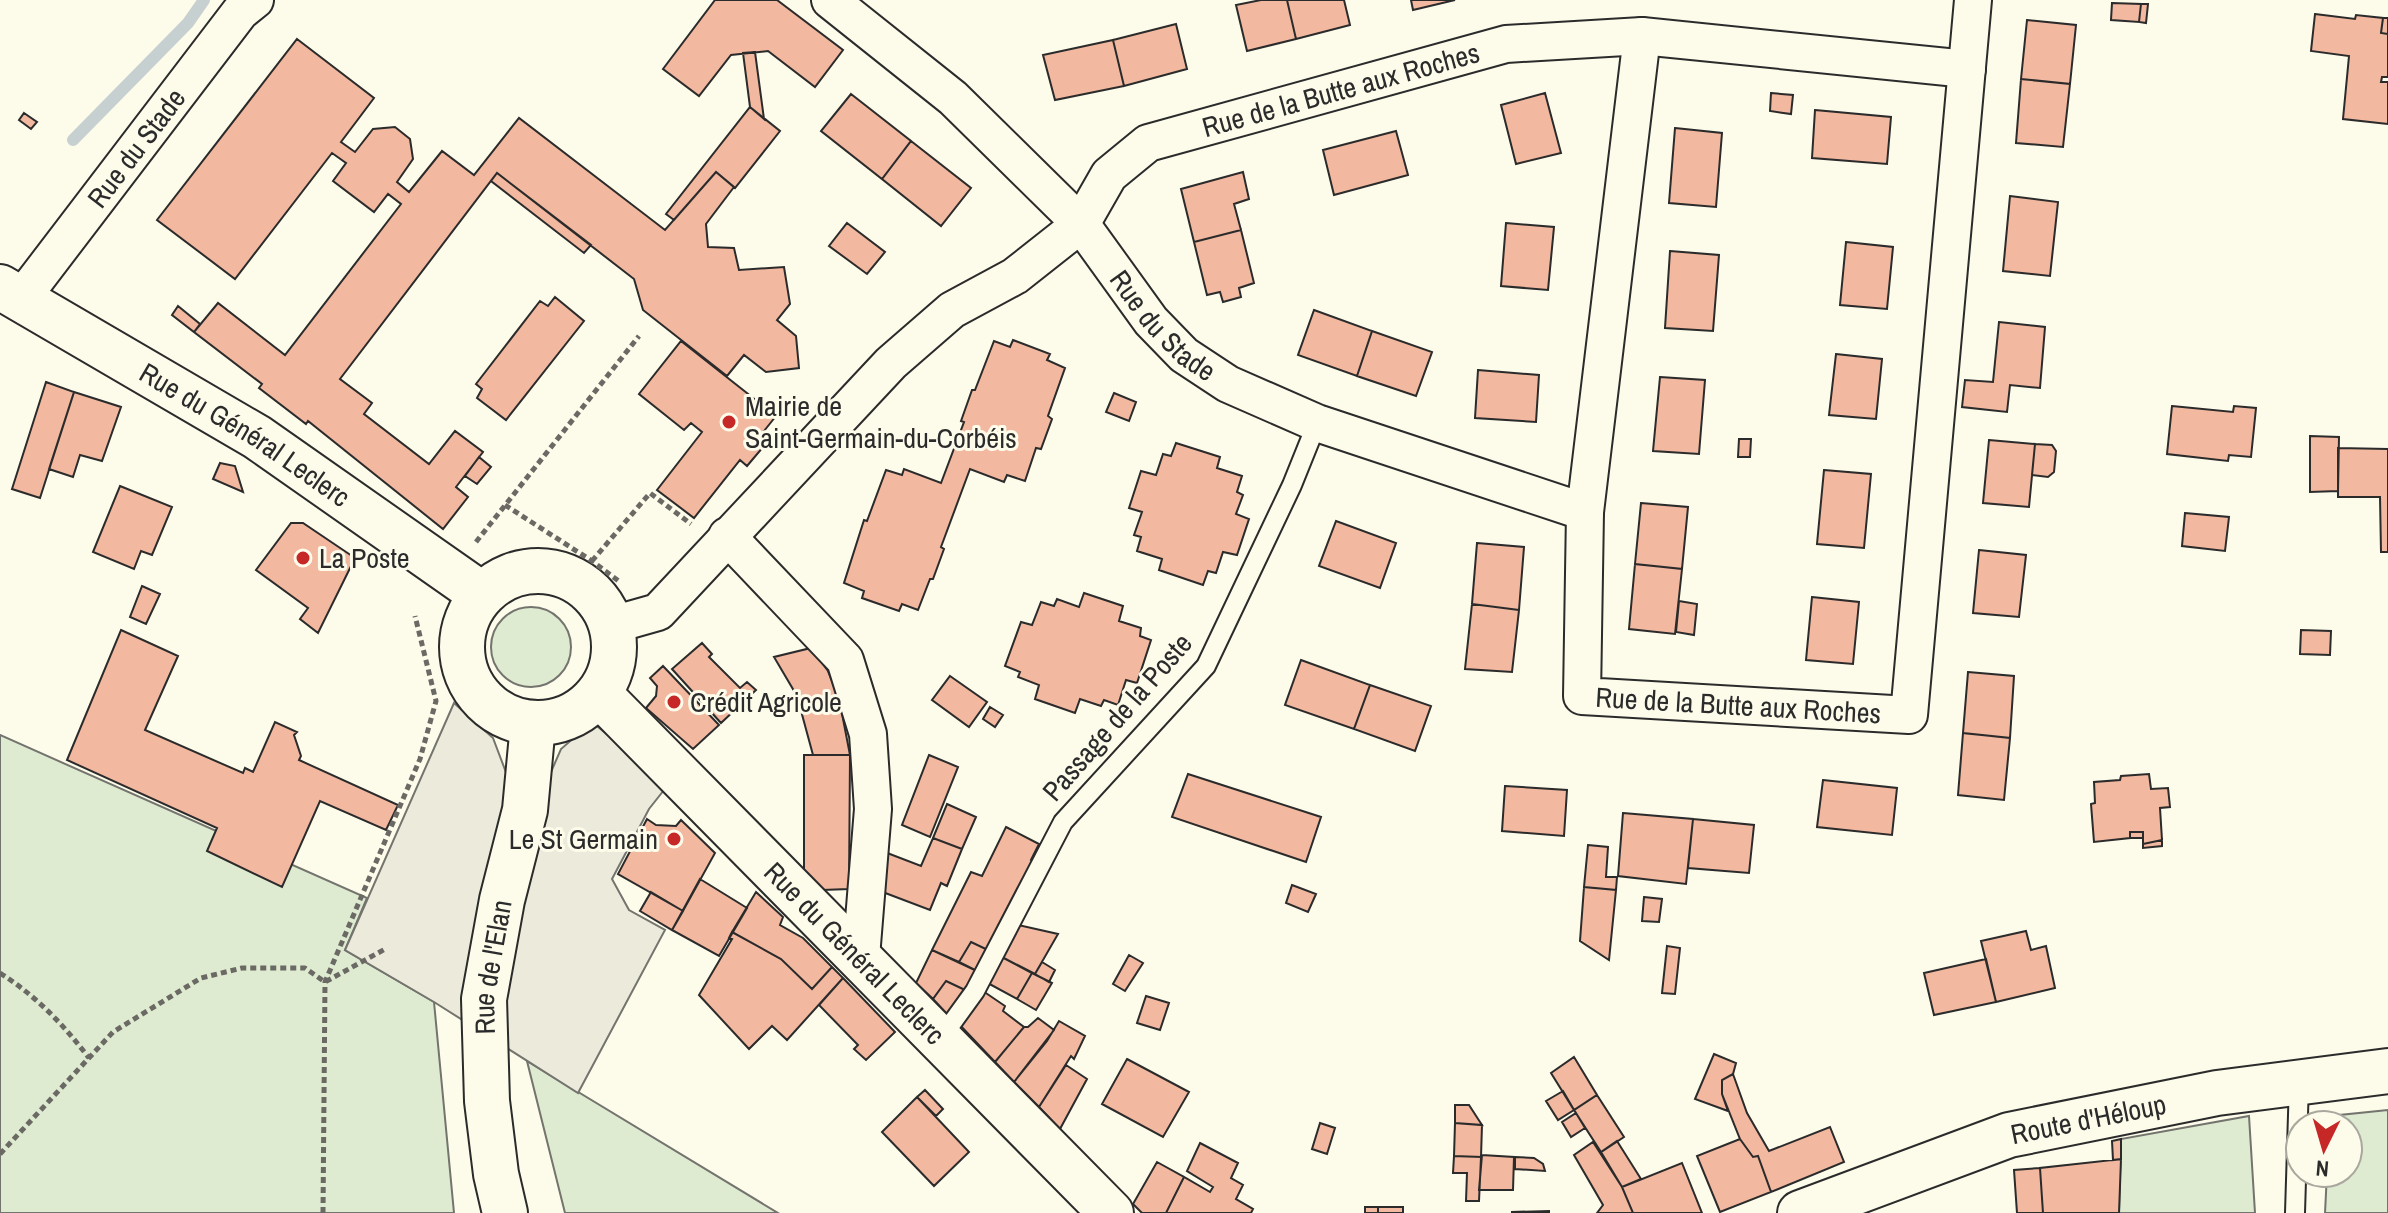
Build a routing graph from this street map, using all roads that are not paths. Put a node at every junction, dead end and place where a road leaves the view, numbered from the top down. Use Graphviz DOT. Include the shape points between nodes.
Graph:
graph roads {
  1 [pos="255,0"];
  2 [pos="1973,0"];
  3 [pos="847,5"];
  4 [pos="1642,36"];
  5 [pos="1967,69"];
  6 [pos="1081,224"];
  7 [pos="10,293"];
  8 [pos="1317,423"];
  9 [pos="1585,512"];
  10 [pos="719,545"];
  11 [pos="481,594"];
  12 [pos="628,621"];
  13 [pos="599,694"];
  14 [pos="533,724"];
  15 [pos="861,957"];
  16 [pos="941,1038"];
  17 [pos="2388,1071"];
  18 [pos="2299,1082"];
  19 [pos="505,1213"];
  20 [pos="1111,1213"];
  21 [pos="1800,1213"];
  22 [pos="2295,1213"];
  1 -- 7 [label="street, Rue du Stade"];
  2 -- 5 [label="street, Rue de la Butte aux Roches"];
  3 -- 6 [label="street, Rue du Stade" via="953,98"];
  4 -- 5 [label="street, Rue de la Butte aux Roches"];
  4 -- 6 [label="street, Rue de la Butte aux Roches" via="1506,44 1148,143 1109,175"];
  4 -- 9 [label="street, Rue de la Butte aux Roches"];
  5 -- 9 [label="street, Rue de la Butte aux Roches" via="1909,715 1582,696"];
  6 -- 8 [label="street, Rue du Stade" via="1151,321 1184,355 1228,384"];
  6 -- 10 [label="street" via="1015,276 952,310 891,363"];
  7 -- 11 [label="street, Rue du Général Leclerc" via="257,437"];
  8 -- 9 [label="street, Rue du Stade"];
  8 -- 16 [label="lane, Passage de la Poste" via="1206,666 1063,822 975,991"];
  10 -- 12 [label="street" via="658,612"];
  10 -- 15 [label="street" via="845,660 868,734 873,809"];
  11 -- 12 [label="street" via="503,578 529,570 556,572 581,583"];
  11 -- 14 [label="street" via="463,626 462,663 478,696 503,716"];
  12 -- 13 [label="street"];
  13 -- 14 [label="street" via="570,717"];
  13 -- 15 [label="street, Rue du Général Leclerc"];
  14 -- 19 [label="street, Rue de l'Elan" via="525,810 484,999 487,1101"];
  15 -- 16 [label="street, Rue du Général Leclerc"];
  16 -- 20 [label="street, Rue du Général Leclerc"];
  17 -- 18 [label="street, Route d'Héloup"];
  18 -- 21 [label="street, Route d'Héloup" via="2009,1135"];
  18 -- 22 [label="lane"];
}
